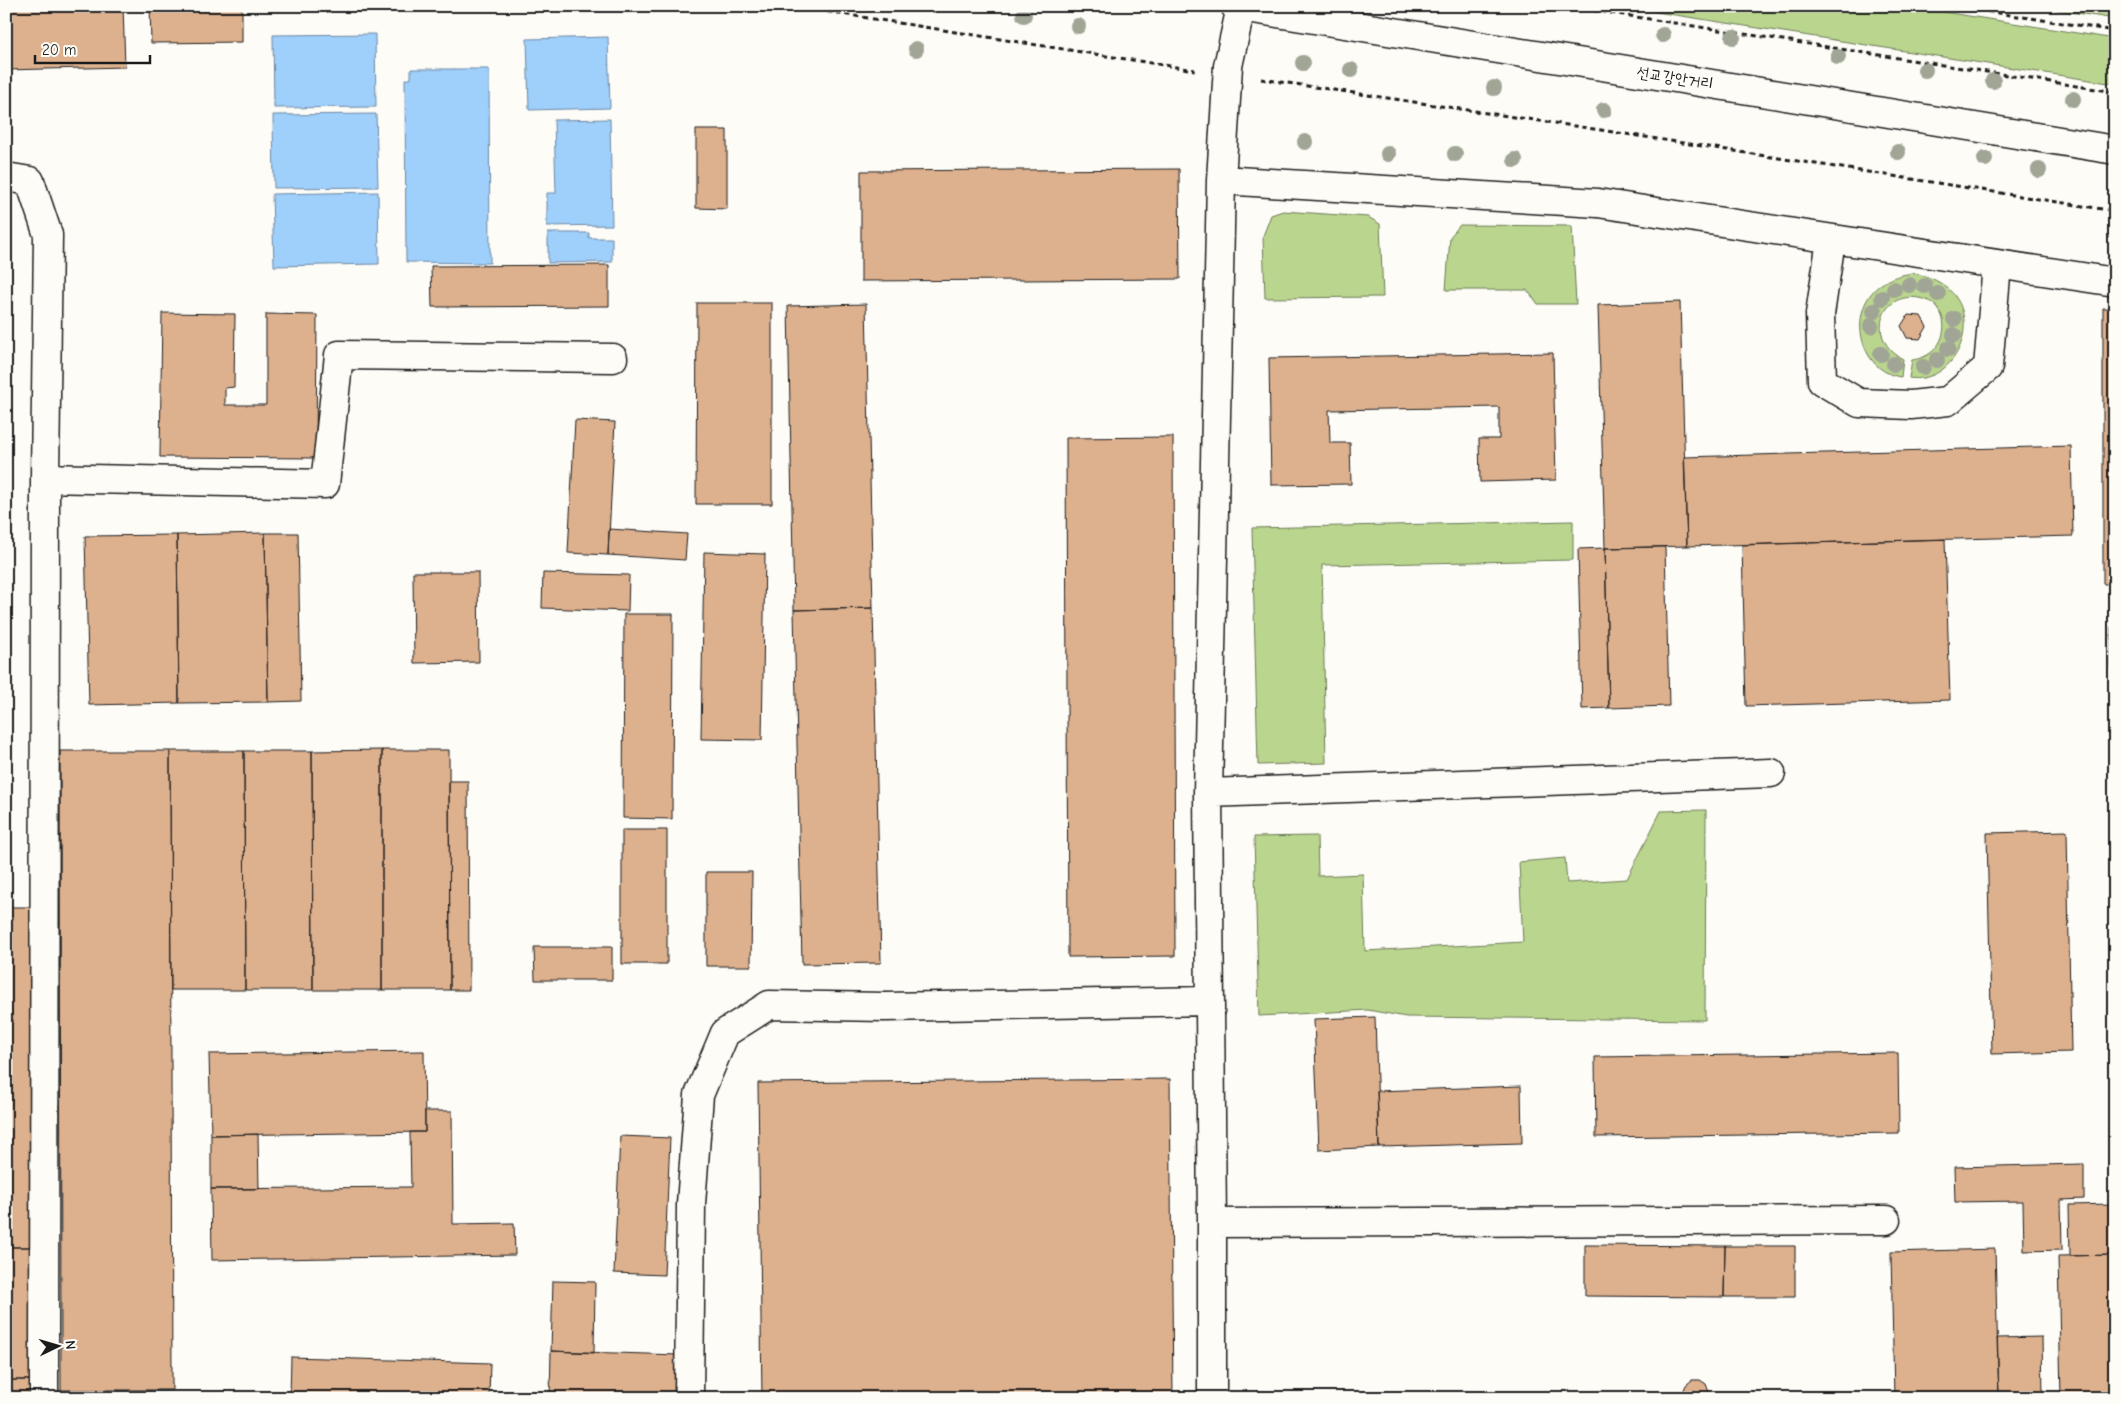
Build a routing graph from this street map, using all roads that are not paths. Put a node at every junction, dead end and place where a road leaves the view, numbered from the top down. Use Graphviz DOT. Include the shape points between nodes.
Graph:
graph roads {
  1 [pos="1238,7"];
  2 [pos="2115,150"];
  3 [pos="6,176"];
  4 [pos="1220,180"];
  5 [pos="1831,240"];
  6 [pos="1997,265"];
  7 [pos="2115,282"];
  8 [pos="613,358"];
  9 [pos="45,478"];
  10 [pos="1771,773"];
  11 [pos="1208,793"];
  12 [pos="1209,1001"];
  13 [pos="1886,1220"];
  14 [pos="1212,1223"];
  15 [pos="44,1398"];
  16 [pos="689,1398"];
  17 [pos="1212,1398"];
  1 -- 2 [label="street, 선교강안거리"];
  1 -- 4 [label="street" via="1228,74"];
  3 -- 9 [label="street" via="30,181 48,234"];
  4 -- 5 [label="street" via="1598,203"];
  4 -- 11 [label="street"];
  5 -- 6 [label="street"];
  5 -- 6 [label="street" via="1820,314 1822,382 1859,403 1948,401 1988,367"];
  6 -- 7 [label="street"];
  8 -- 9 [label="street" via="339,355 325,484"];
  9 -- 15 [label="street"];
  10 -- 11 [label="street"];
  11 -- 12 [label="street"];
  12 -- 14 [label="street"];
  12 -- 16 [label="street" via="885,1007 769,1005 725,1033 699,1095 691,1204"];
  13 -- 14 [label="street"];
  14 -- 17 [label="street"];
}
